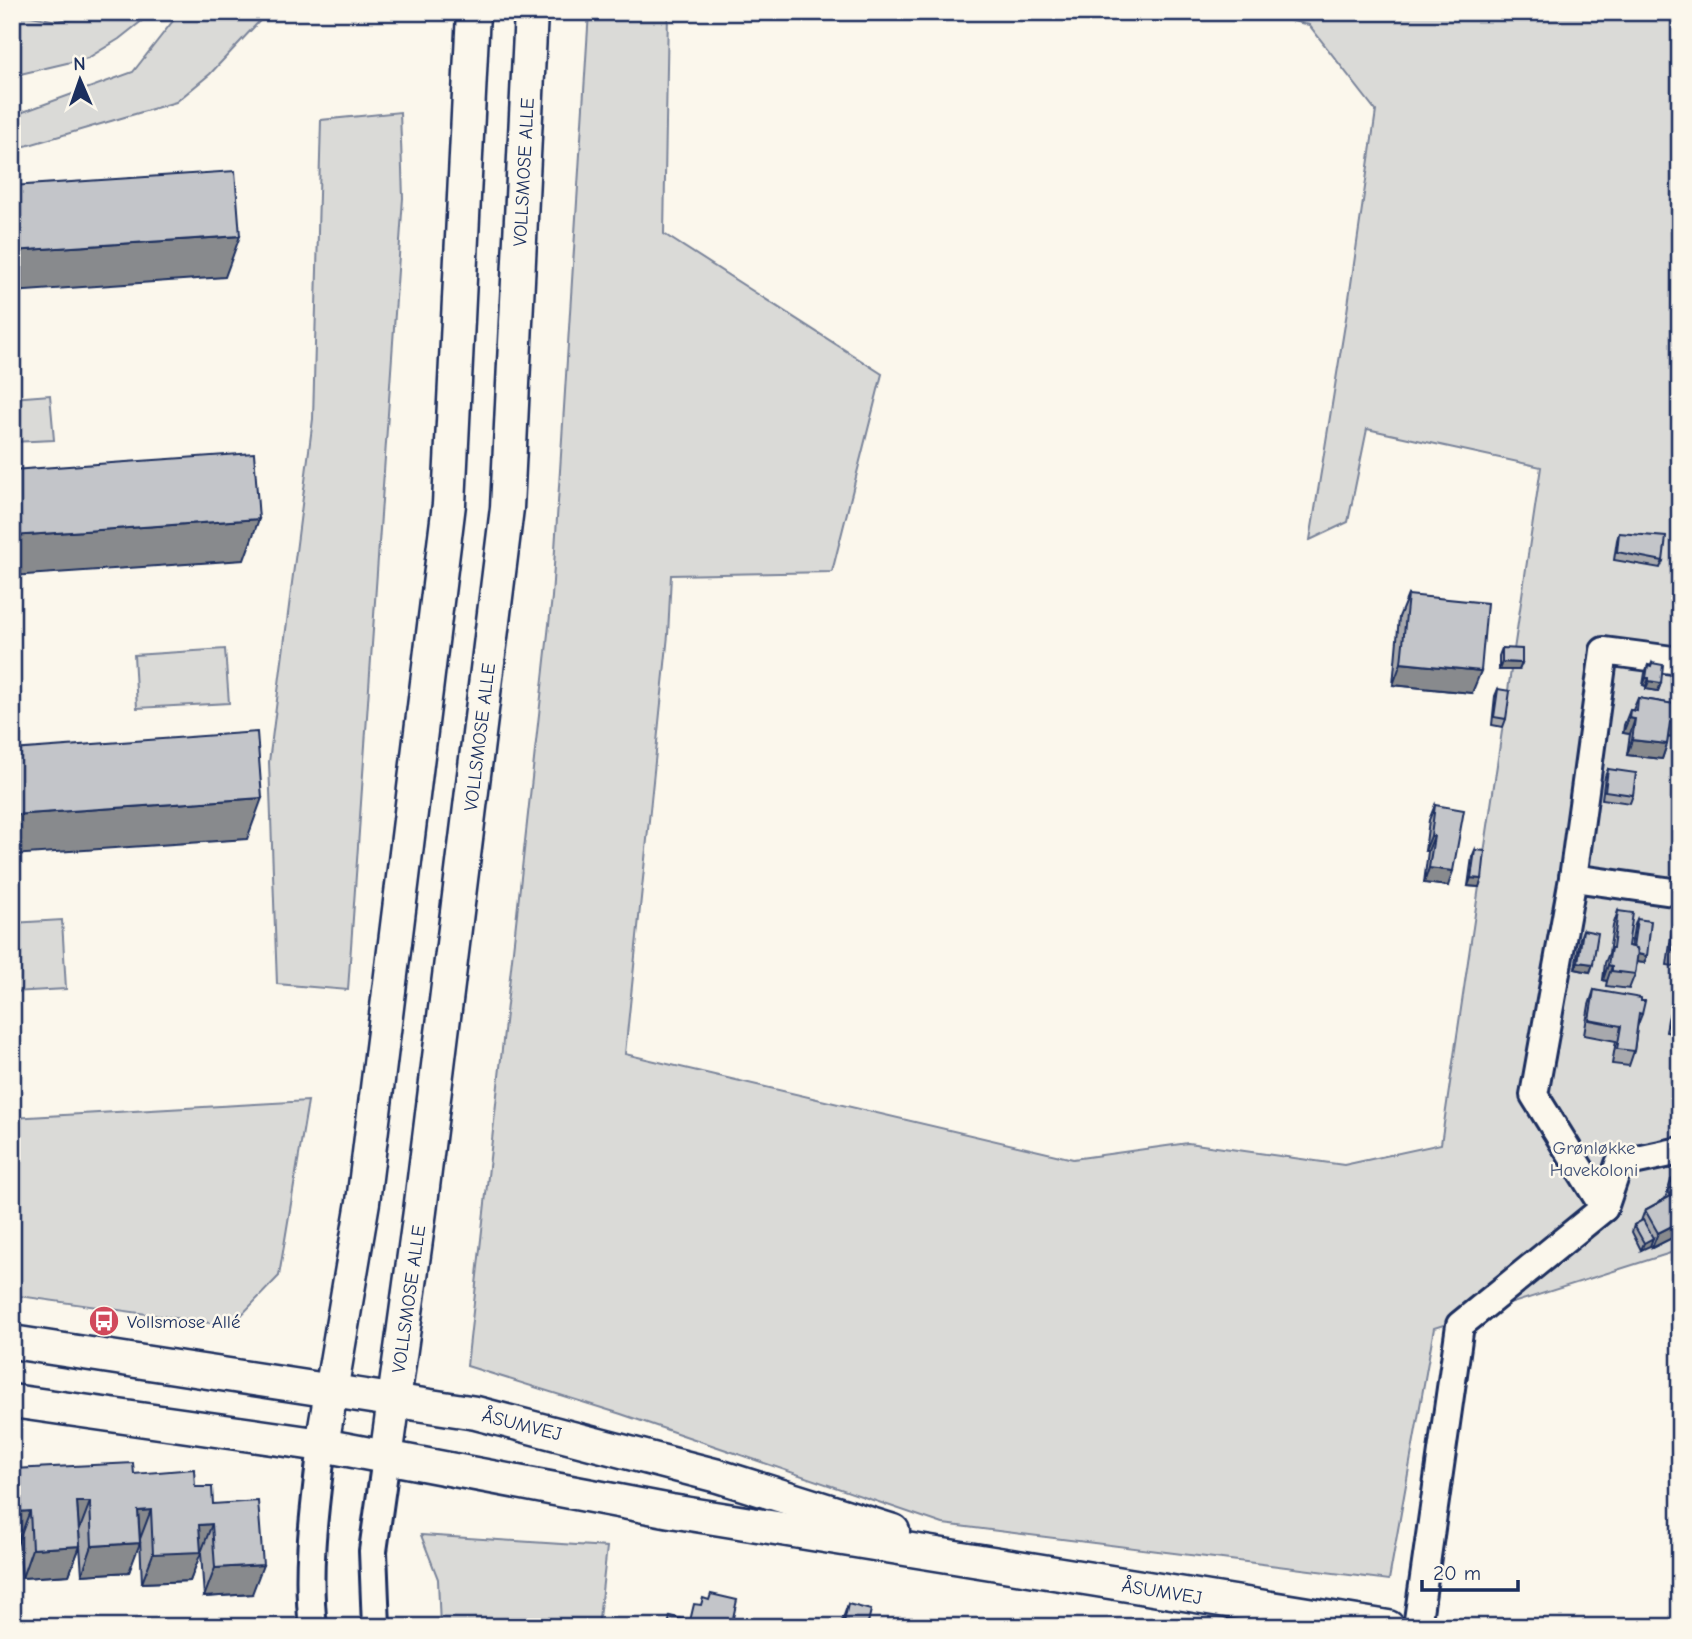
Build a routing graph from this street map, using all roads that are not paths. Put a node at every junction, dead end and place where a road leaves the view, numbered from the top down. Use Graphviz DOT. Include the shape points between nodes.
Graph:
graph roads {
  1 [pos="473,12"];
  2 [pos="531,12"];
  3 [pos="1680,661"];
  4 [pos="1573,878"];
  5 [pos="1680,893"];
  6 [pos="1680,1151"];
  7 [pos="1604,1208"];
  8 [pos="12,1342"];
  9 [pos="331,1390"];
  10 [pos="394,1399"];
  11 [pos="12,1401"];
  12 [pos="322,1445"];
  13 [pos="386,1458"];
  14 [pos="1018,1568"];
  15 [pos="313,1627"];
  16 [pos="376,1627"];
  17 [pos="1388,1627"];
  18 [pos="1417,1627"];
  1 -- 9 [label="street" via="449,504 363,1202"];
  2 -- 10 [label="street, VOLLSMOSE ALLE" via="507,508"];
  3 -- 4 [label="street" via="1604,651"];
  4 -- 5 [label="street"];
  4 -- 7 [label="street" via="1534,1095"];
  6 -- 7 [label="street" via="1619,1164"];
  7 -- 18 [label="street" via="1460,1325"];
  8 -- 9 [label="street, ÅSUMVEJ"];
  9 -- 10 [label="street, ÅSUMVEJ"];
  9 -- 12 [label="street"];
  10 -- 13 [label="street, VOLLSMOSE ALLE"];
  10 -- 14 [label="street, ÅSUMVEJ" via="476,1413 687,1468"];
  11 -- 12 [label="street, ÅSUMVEJ"];
  12 -- 13 [label="street, ÅSUMVEJ"];
  12 -- 15 [label="street" via="311,1539"];
  13 -- 14 [label="street, ÅSUMVEJ"];
  13 -- 16 [label="street" via="373,1550"];
  14 -- 17 [label="street, ÅSUMVEJ"];
}
